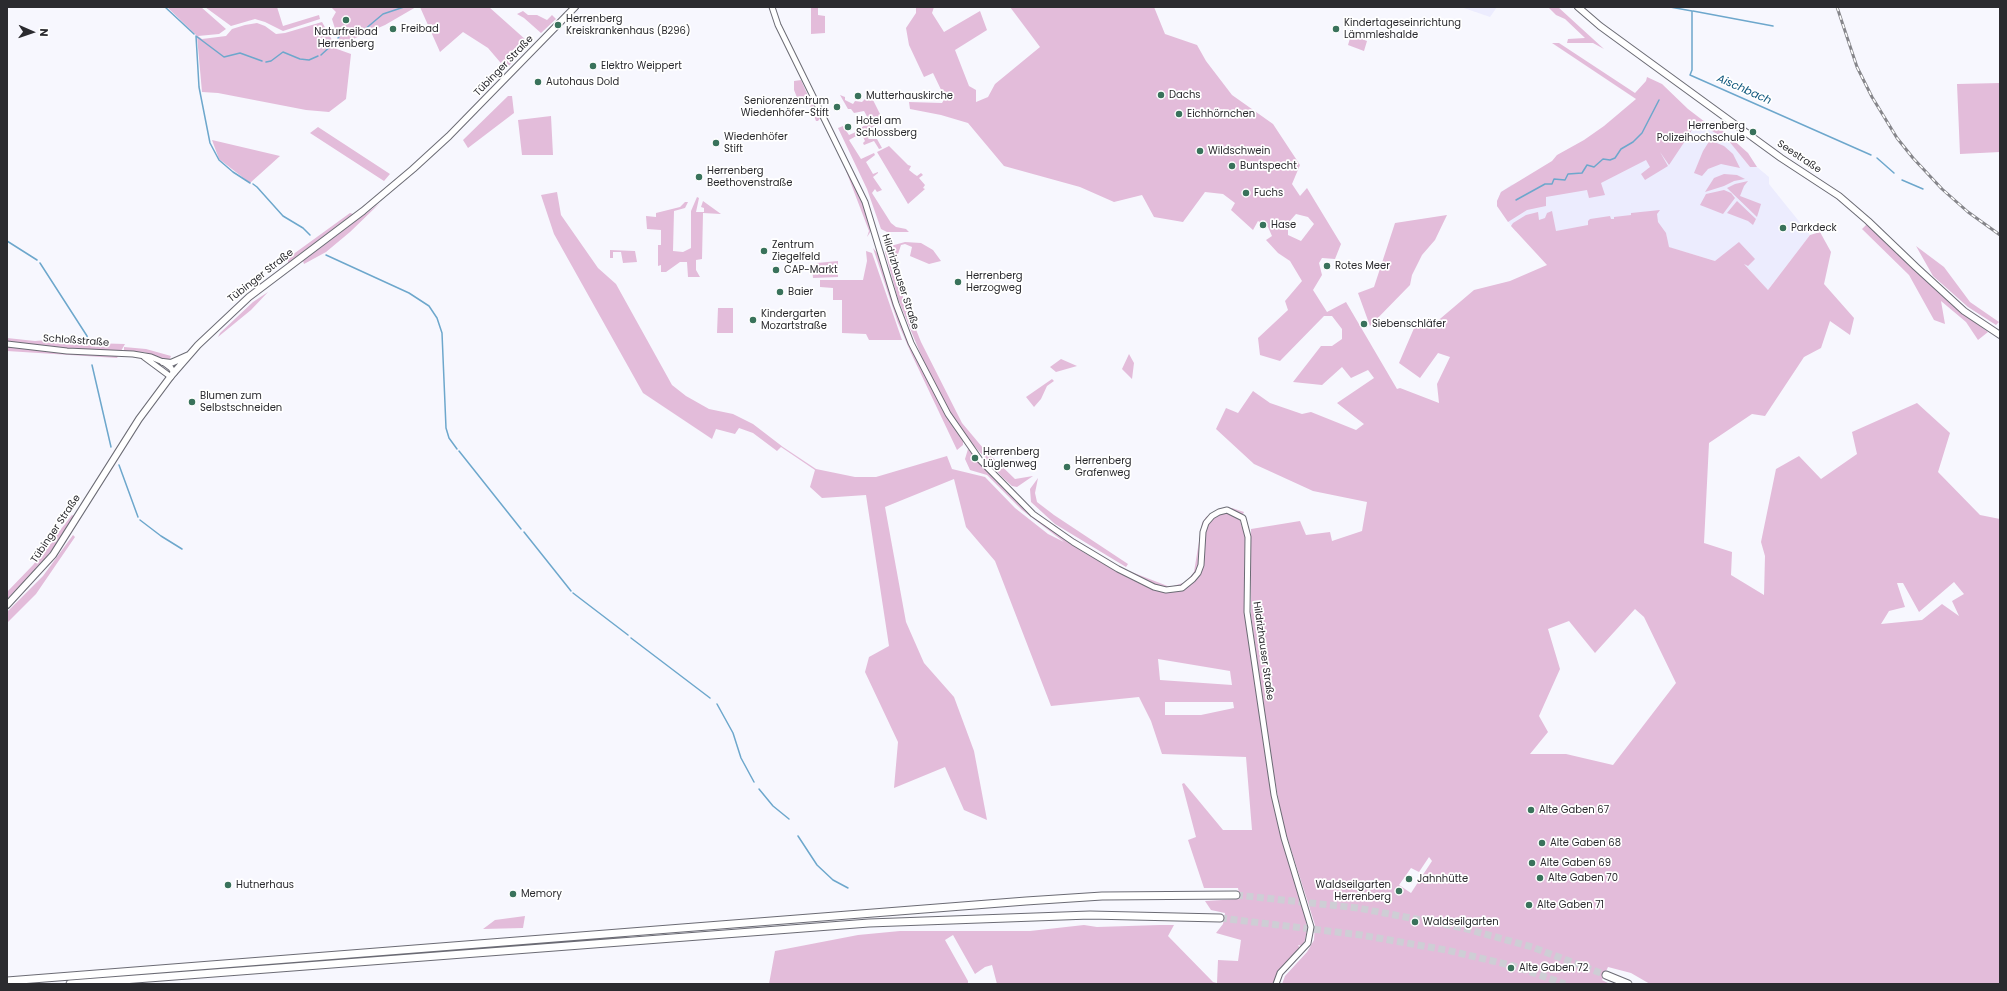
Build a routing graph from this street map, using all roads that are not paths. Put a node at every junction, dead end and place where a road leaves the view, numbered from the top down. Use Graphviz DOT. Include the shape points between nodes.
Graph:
graph roads {
  1 [pos="575,7"];
  2 [pos="772,7"];
  3 [pos="1578,7"];
  4 [pos="2000,335"];
  5 [pos="7,344"];
  6 [pos="189,355"];
  7 [pos="144,356"];
  8 [pos="163,362"];
  9 [pos="172,375"];
  10 [pos="7,605"];
  11 [pos="1236,895"];
  12 [pos="1220,918"];
  13 [pos="1606,975"];
  14 [pos="7,981"];
  15 [pos="70,984"];
  16 [pos="1276,984"];
  17 [pos="1628,984"];
  1 -- 6 [label="main road, Tübinger Straße" via="449,136 406,176 351,221 249,297"];
  2 -- 16 [label="main road, Hildrizhauser Straße" via="865,202 896,304 911,343 948,414 980,460 1033,514 1073,542 1118,569 1154,587 1166,590 1182,588 1198,573 1201,565 1203,532 1212,516 1227,510 1243,518 1248,537 1247,612 1274,795 1311,927 1308,943 1282,970"];
  3 -- 4 [label="main road, Seestraße" via="1600,26 1780,158 1838,196 1964,310"];
  5 -- 7 [label="main road, Schloßstraße"];
  6 -- 8 [label="main road" via="171,362"];
  6 -- 9 [label="main road, Tübinger Straße"];
  7 -- 8 [label="main road, Schloßstraße"];
  7 -- 9 [label="main road"];
  8 -- 9 [label="main road, Schloßstraße" via="171,368"];
  9 -- 10 [label="main road, Tübinger Straße" via="125,439 58,548"];
  11 -- 14 [label="highway" via="1079,897"];
  12 -- 15 [label="highway" via="1078,915 869,923"];
  13 -- 17 [label="highway"];
}
